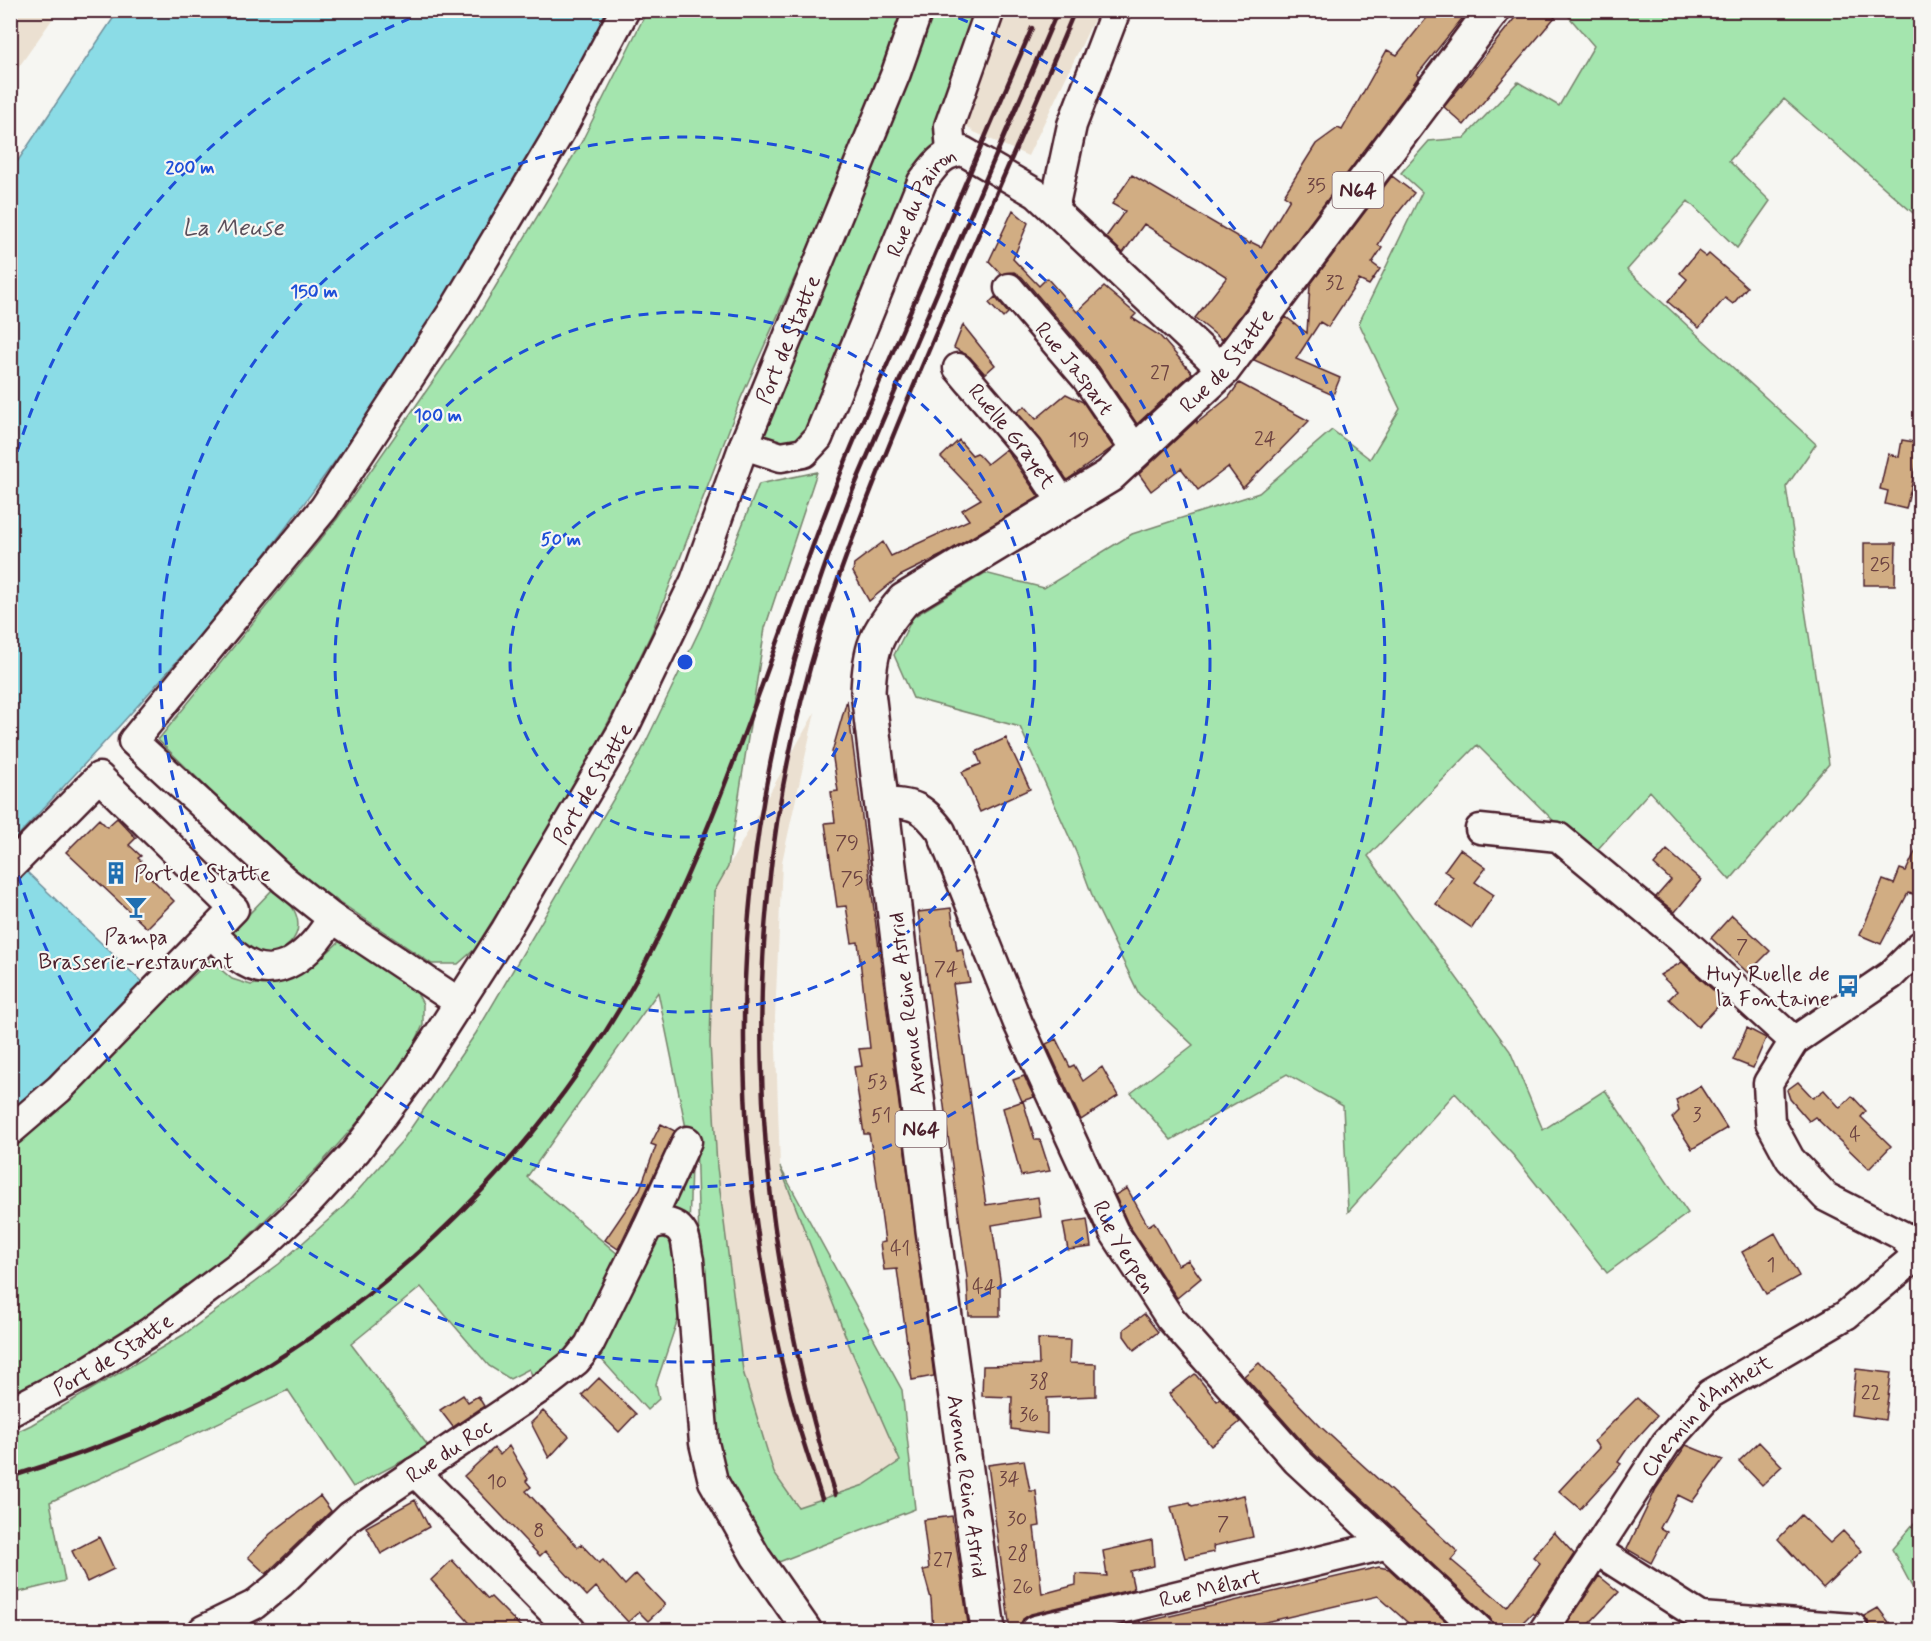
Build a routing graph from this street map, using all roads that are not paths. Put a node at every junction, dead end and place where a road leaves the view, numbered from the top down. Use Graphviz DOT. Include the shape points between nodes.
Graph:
graph roads {
  1 [pos="625,10"];
  2 [pos="918,10"];
  3 [pos="990,10"];
  4 [pos="1116,10"];
  5 [pos="1493,10"];
  6 [pos="951,152"];
  7 [pos="1054,210"];
  8 [pos="1009,288"];
  9 [pos="958,369"];
  10 [pos="1223,370"];
  11 [pos="744,445"];
  12 [pos="1136,451"];
  13 [pos="1064,505"];
  14 [pos="881,628"];
  15 [pos="882,802"];
  16 [pos="1480,828"];
  17 [pos="10,867"];
  18 [pos="332,918"];
  19 [pos="211,933"];
  20 [pos="1920,946"];
  21 [pos="460,1003"];
  22 [pos="1794,1041"];
  23 [pos="10,1131"];
  24 [pos="687,1142"];
  25 [pos="647,1228"];
  26 [pos="1919,1253"];
  27 [pos="10,1412"];
  28 [pos="415,1472"];
  29 [pos="1385,1545"];
  30 [pos="1596,1550"];
  31 [pos="1853,1629"];
  32 [pos="203,1630"];
  33 [pos="571,1630"];
  34 [pos="807,1630"];
  35 [pos="988,1630"];
  36 [pos="1035,1630"];
  37 [pos="1479,1630"];
  38 [pos="1544,1630"];
  1 -- 18 [label="street" via="561,130 455,308 324,508 133,741 284,880"];
  2 -- 11 [label="street, Port de Statte"];
  3 -- 6 [label="street" via="950,126"];
  4 -- 7 [label="street" via="1072,125"];
  5 -- 10 [label="main road, Rue de Statte / N64"];
  6 -- 7 [label="street, Rue du Pairon" via="963,151 1037,194"];
  6 -- 11 [label="street, Rue du Pairon" via="940,158 922,182 818,438 804,453 781,457"];
  7 -- 10 [label="street, Rue du Pairon"];
  8 -- 12 [label="street, Rue Jaspart" via="1086,378"];
  9 -- 13 [label="street, Ruelle Grayet" via="1027,449"];
  10 -- 12 [label="main road, Rue de Statte / N64"];
  11 -- 21 [label="street, Port de Statte" via="695,581 624,728"];
  12 -- 13 [label="main road, Rue de Statte / N64" via="1109,476"];
  13 -- 14 [label="main road, Rue de Statte / N64" via="904,600"];
  14 -- 15 [label="main road, Avenue Reine Astrid / N64" via="870,660 868,692"];
  15 -- 29 [label="street, Rue Yerpen" via="914,804 941,831 1018,1023 1114,1232 1170,1318 1297,1461"];
  15 -- 35 [label="main road, Avenue Reine Astrid / N64" via="933,1230"];
  16 -- 22 [label="street" via="1558,837 1680,938"];
  17 -- 19 [label="street" via="99,777 234,909"];
  18 -- 19 [label="street" via="303,957 283,966 261,969 240,960"];
  18 -- 21 [label="street"];
  19 -- 23 [label="street" via="59,1089"];
  20 -- 22 [label="street" via="1891,975"];
  21 -- 27 [label="street, Port de Statte" via="356,1151 254,1255 150,1332 87,1372"];
  22 -- 26 [label="street" via="1768,1083 1770,1122 1790,1159 1826,1197 1900,1235"];
  24 -- 25 [label="street, Rue du Roc"];
  25 -- 28 [label="street, Rue du Roc" via="601,1324 576,1361"];
  25 -- 34 [label="street" via="663,1221 675,1225 684,1236 704,1443 713,1481 756,1557"];
  26 -- 30 [label="street, Chemin d'Antheit" via="1846,1315 1710,1394 1666,1443"];
  28 -- 32 [label="street, Rue du Roc" via="350,1516 254,1605"];
  28 -- 33 [label="street"];
  29 -- 36 [label="street, Rue Mélart"];
  29 -- 37 [label="street, Rue Yerpen"];
  30 -- 31 [label="street" via="1701,1617"];
  30 -- 38 [label="street, Chemin d'Antheit"];
}
